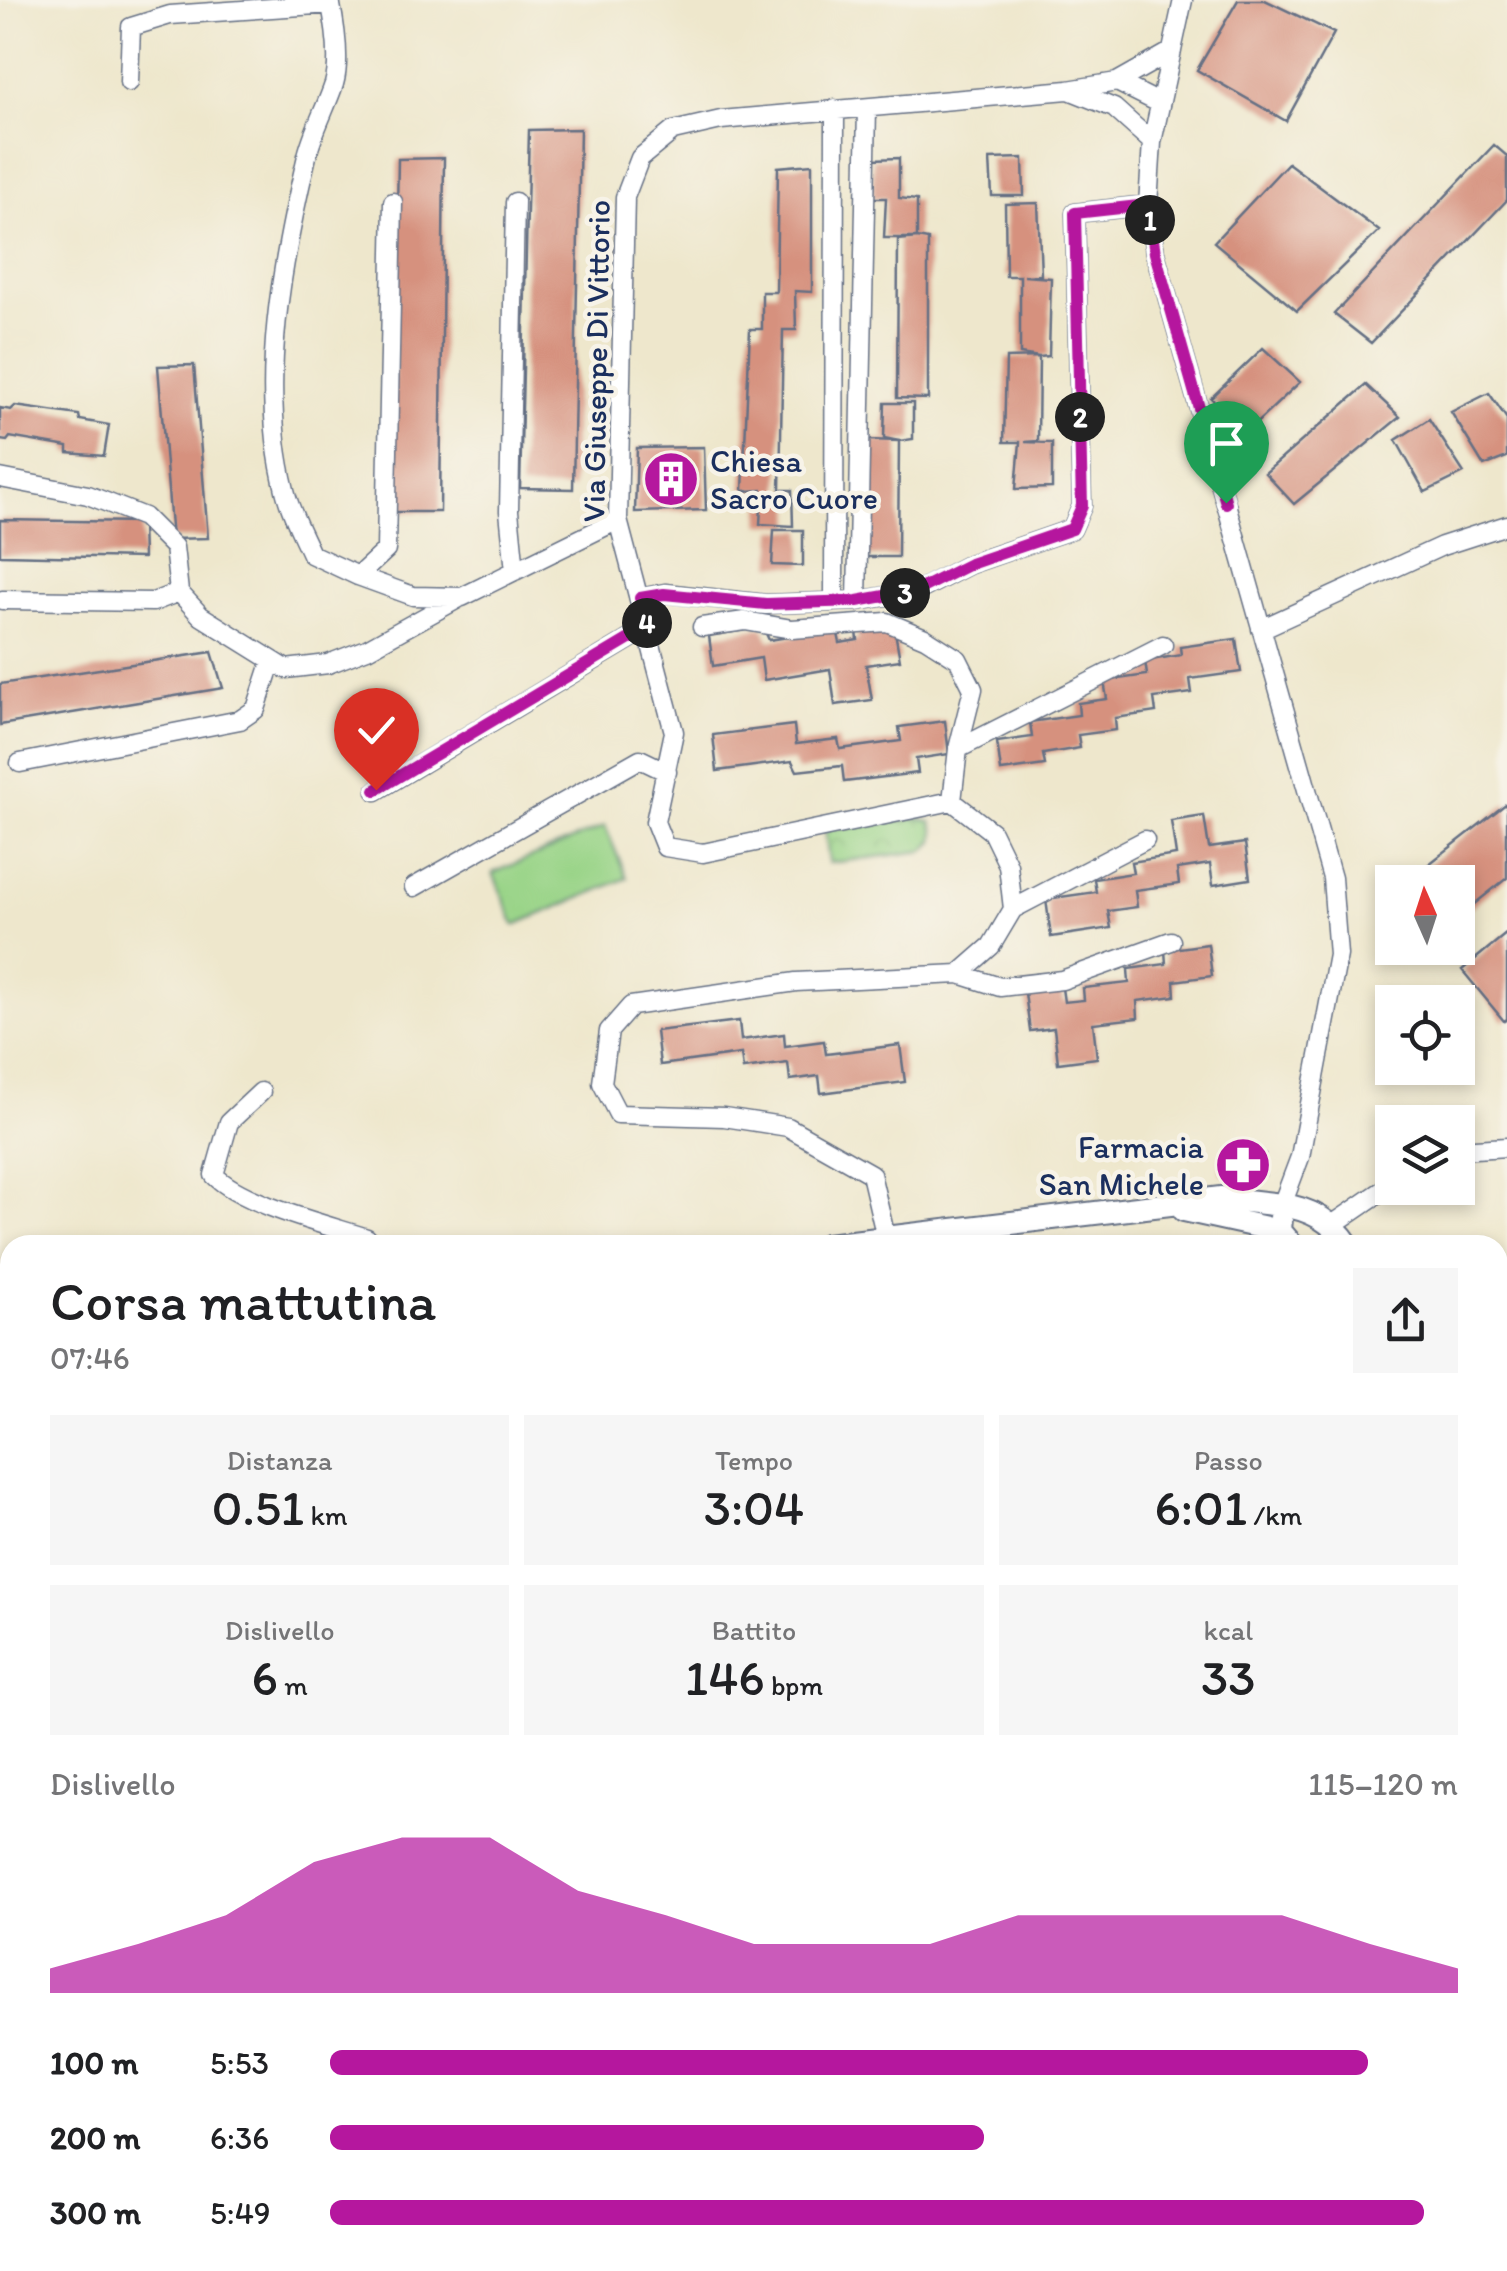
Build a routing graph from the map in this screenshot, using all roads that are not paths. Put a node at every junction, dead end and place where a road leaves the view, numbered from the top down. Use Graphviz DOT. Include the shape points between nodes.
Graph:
graph roads {
  1 [pos="1183,0"];
  2 [pos="330,2"];
  3 [pos="1172,51"];
  4 [pos="129,82"];
  5 [pos="1117,82"];
  6 [pos="1068,90"];
  7 [pos="1159,103"];
  8 [pos="866,108"];
  9 [pos="1114,108"];
  10 [pos="835,109"];
  11 [pos="1152,142"];
  12 [pos="393,202"];
  13 [pos="516,202"];
  14 [pos="1148,205"];
  15 [pos="0,478"];
  16 [pos="618,520"];
  17 [pos="1507,525"];
  18 [pos="515,571"];
  19 [pos="358,576"];
  20 [pos="179,592"];
  21 [pos="462,597"];
  22 [pos="640,598"];
  23 [pos="2,600"];
  24 [pos="857,601"];
  25 [pos="834,602"];
  26 [pos="702,627"];
  27 [pos="648,628"];
  28 [pos="1261,629"];
  29 [pos="1163,645"];
  30 [pos="272,660"];
  31 [pos="958,749"];
  32 [pos="20,763"];
  33 [pos="666,772"];
  34 [pos="376,790"];
  35 [pos="952,801"];
  36 [pos="1145,840"];
  37 [pos="414,887"];
  38 [pos="1013,910"];
  39 [pos="1171,941"];
  40 [pos="958,974"];
  41 [pos="260,1092"];
  42 [pos="1507,1147"];
  43 [pos="1475,1149"];
  44 [pos="1296,1169"];
  45 [pos="1375,1196"];
  46 [pos="1282,1205"];
  47 [pos="1166,1206"];
  48 [pos="1307,1209"];
  49 [pos="1332,1225"];
  50 [pos="358,1235"];
  51 [pos="885,1235"];
  52 [pos="912,1235"];
  53 [pos="1275,1235"];
  54 [pos="1286,1235"];
  55 [pos="1340,1235"];
  1 -- 3 [label="street"];
  2 -- 4 [label="street" via="170,15 131,27"];
  2 -- 19 [label="street" via="335,80 308,149 284,258 274,431 286,493 311,554"];
  3 -- 5 [label="street, Via Giuseppe Di Vittorio"];
  3 -- 7 [label="street"];
  5 -- 6 [label="street, Via Giuseppe Di Vittorio"];
  5 -- 7 [label="street"];
  6 -- 8 [label="street, Via Giuseppe Di Vittorio"];
  6 -- 9 [label="street, Via Giuseppe Di Vittorio"];
  7 -- 9 [label="street, Via Giuseppe Di Vittorio"];
  7 -- 11 [label="street"];
  8 -- 10 [label="street, Via Giuseppe Di Vittorio"];
  8 -- 24 [label="street"];
  9 -- 11 [label="street, Via Giuseppe Di Vittorio"];
  10 -- 16 [label="street, Via Giuseppe Di Vittorio" via="673,131 640,158 625,197"];
  10 -- 25 [label="street"];
  11 -- 14 [label="street"];
  12 -- 19 [label="street" via="386,550"];
  13 -- 18 [label="street" via="509,511"];
  14 -- 24 [label="street" via="1075,213 1082,506 1072,529 970,564 918,590"];
  14 -- 28 [label="street" via="1155,253"];
  15 -- 20 [label="street" via="88,496 144,517 174,547"];
  16 -- 18 [label="street"];
  16 -- 22 [label="street, Via Giuseppe Di Vittorio"];
  17 -- 28 [label="street" via="1442,546"];
  18 -- 21 [label="street"];
  19 -- 21 [label="street" via="413,596"];
  20 -- 23 [label="street" via="153,602"];
  20 -- 30 [label="street" via="201,616"];
  21 -- 30 [label="street" via="328,664 286,669"];
  22 -- 25 [label="street"];
  22 -- 27 [label="street, Via Giuseppe Di Vittorio"];
  24 -- 25 [label="street"];
  26 -- 31 [label="street" via="744,620 792,628 888,622 925,638 958,658 973,689"];
  27 -- 33 [label="street, Via Giuseppe Di Vittorio" via="674,732"];
  27 -- 34 [label="street"];
  28 -- 44 [label="street" via="1332,878 1338,955"];
  29 -- 31 [label="street"];
  30 -- 32 [label="street" via="256,709 240,720"];
  31 -- 35 [label="street"];
  33 -- 35 [label="street, Via Giuseppe Di Vittorio" via="655,822 665,848 703,853"];
  33 -- 37 [label="street" via="640,759"];
  35 -- 38 [label="street" via="992,832 1008,866"];
  36 -- 38 [label="street"];
  38 -- 40 [label="street" via="991,946"];
  39 -- 40 [label="street" via="1062,980 1000,988"];
  40 -- 51 [label="street" via="796,982 631,1006 609,1031 602,1083 618,1114 788,1127 871,1174"];
  41 -- 50 [label="street" via="229,1122 214,1176 291,1213"];
  42 -- 43 [label="street"];
  44 -- 46 [label="street"];
  44 -- 48 [label="street"];
  45 -- 49 [label="street"];
  46 -- 47 [label="street" via="1221,1198"];
  46 -- 48 [label="street"];
  46 -- 54 [label="street"];
  47 -- 52 [label="street"];
  47 -- 53 [label="street"];
  48 -- 49 [label="street"];
  49 -- 55 [label="street"];
}
